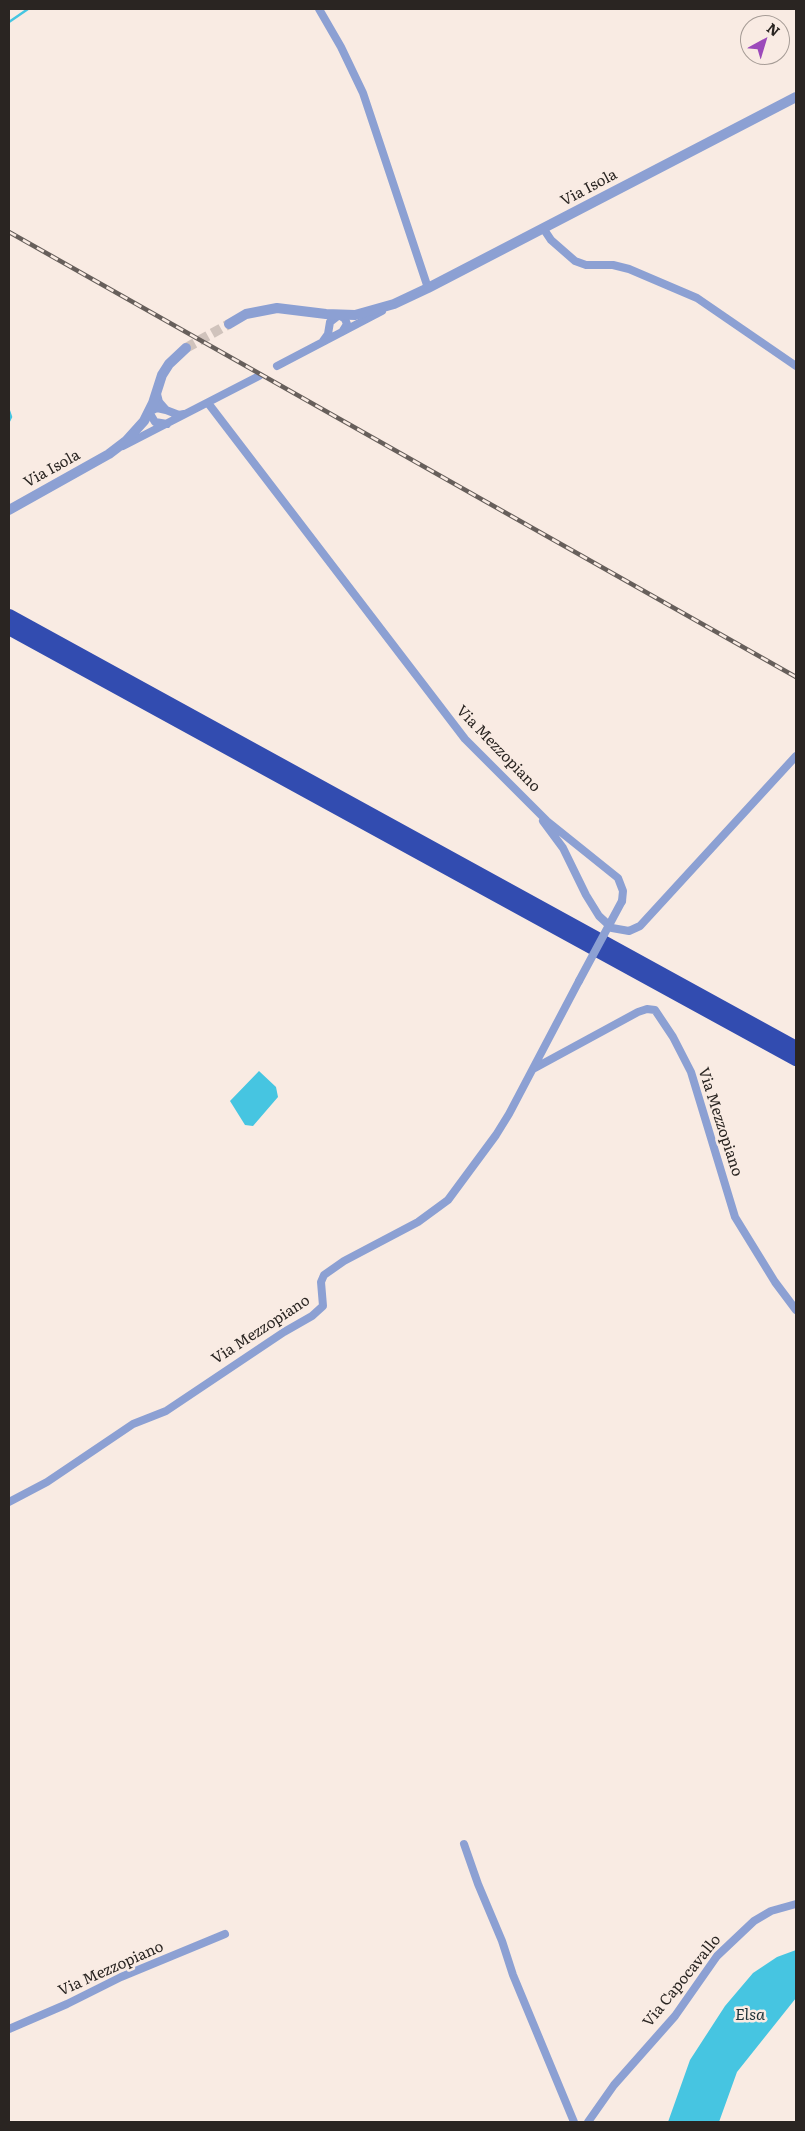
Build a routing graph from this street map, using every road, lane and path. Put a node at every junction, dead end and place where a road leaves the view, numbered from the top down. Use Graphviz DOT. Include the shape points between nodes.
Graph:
graph roads {
  1 [pos="319,9"];
  2 [pos="796,97"];
  3 [pos="543,228"];
  4 [pos="428,288"];
  5 [pos="394,304"];
  6 [pos="310,311"];
  7 [pos="339,315"];
  8 [pos="228,324"];
  9 [pos="329,328"];
  10 [pos="339,333"];
  11 [pos="322,342"];
  12 [pos="186,348"];
  13 [pos="277,366"];
  14 [pos="796,366"];
  15 [pos="259,376"];
  16 [pos="157,388"];
  17 [pos="208,403"];
  18 [pos="149,412"];
  19 [pos="169,412"];
  20 [pos="186,414"];
  21 [pos="169,423"];
  22 [pos="109,454"];
  23 [pos="9,510"];
  24 [pos="9,616"];
  25 [pos="9,628"];
  26 [pos="796,756"];
  27 [pos="533,807"];
  28 [pos="796,1048"];
  29 [pos="796,1059"];
  30 [pos="531,1070"];
  31 [pos="796,1310"];
  32 [pos="9,1502"];
  33 [pos="464,1844"];
  34 [pos="796,1904"];
  35 [pos="225,1934"];
  36 [pos="9,2029"];
  37 [pos="574,2122"];
  38 [pos="588,2122"];
  1 -- 4 [label="street" via="362,93"];
  2 -- 3 [label="street, Via Isola"];
  3 -- 4 [label="street, Via Isola"];
  3 -- 14 [label="street" via="575,261 629,269 690,294"];
  4 -- 5 [label="street, Via Isola"];
  5 -- 7 [label="street, Via Isola" via="355,315"];
  5 -- 10 [label="street, Via Isola"];
  6 -- 7 [label="street, Via Isola"];
  6 -- 8 [label="street, Via Isola" via="261,310"];
  6 -- 9 [label="street" via="326,321"];
  7 -- 9 [label="street, Via Isola" via="332,319"];
  7 -- 10 [label="street" via="347,324"];
  9 -- 10 [label="street"];
  9 -- 11 [label="street, Via Isola"];
  10 -- 11 [label="street, Via Isola"];
  11 -- 13 [label="street, Via Isola"];
  12 -- 16 [label="street, Via Isola" via="169,364"];
  15 -- 17 [label="street, Via Isola"];
  16 -- 18 [label="street, Via Isola"];
  16 -- 19 [label="street" via="158,402"];
  17 -- 20 [label="street, Via Isola"];
  17 -- 27 [label="street, Via Mezzopiano" via="465,739"];
  18 -- 19 [label="street" via="156,408"];
  18 -- 21 [label="street" via="155,422"];
  18 -- 22 [label="street, Via Isola" via="138,429"];
  19 -- 20 [label="street"];
  19 -- 21 [label="street" via="174,417"];
  20 -- 21 [label="street, Via Isola"];
  21 -- 22 [label="street, Via Isola"];
  22 -- 23 [label="street, Via Isola"];
  24 -- 28 [label="highway"];
  25 -- 29 [label="highway"];
  26 -- 27 [label="street" via="640,926 628,932 612,928 599,916 563,848"];
  27 -- 30 [label="street, Via Mezzopiano, bridge" via="618,878 623,891 622,901"];
  30 -- 31 [label="street, Via Mezzopiano" via="638,1012 655,1010 674,1037 691,1072 736,1217"];
  30 -- 32 [label="street, Via Mezzopiano" via="501,1128 452,1195 435,1211 344,1260 324,1275 320,1309 166,1410 133,1424 48,1482"];
  33 -- 37 [label="street" via="513,1975"];
  34 -- 38 [label="street, Via Capocavallo" via="771,1911 754,1922 717,1956 675,2016 614,2084"];
  35 -- 36 [label="street, Via Mezzopiano" via="121,1977"];
}
